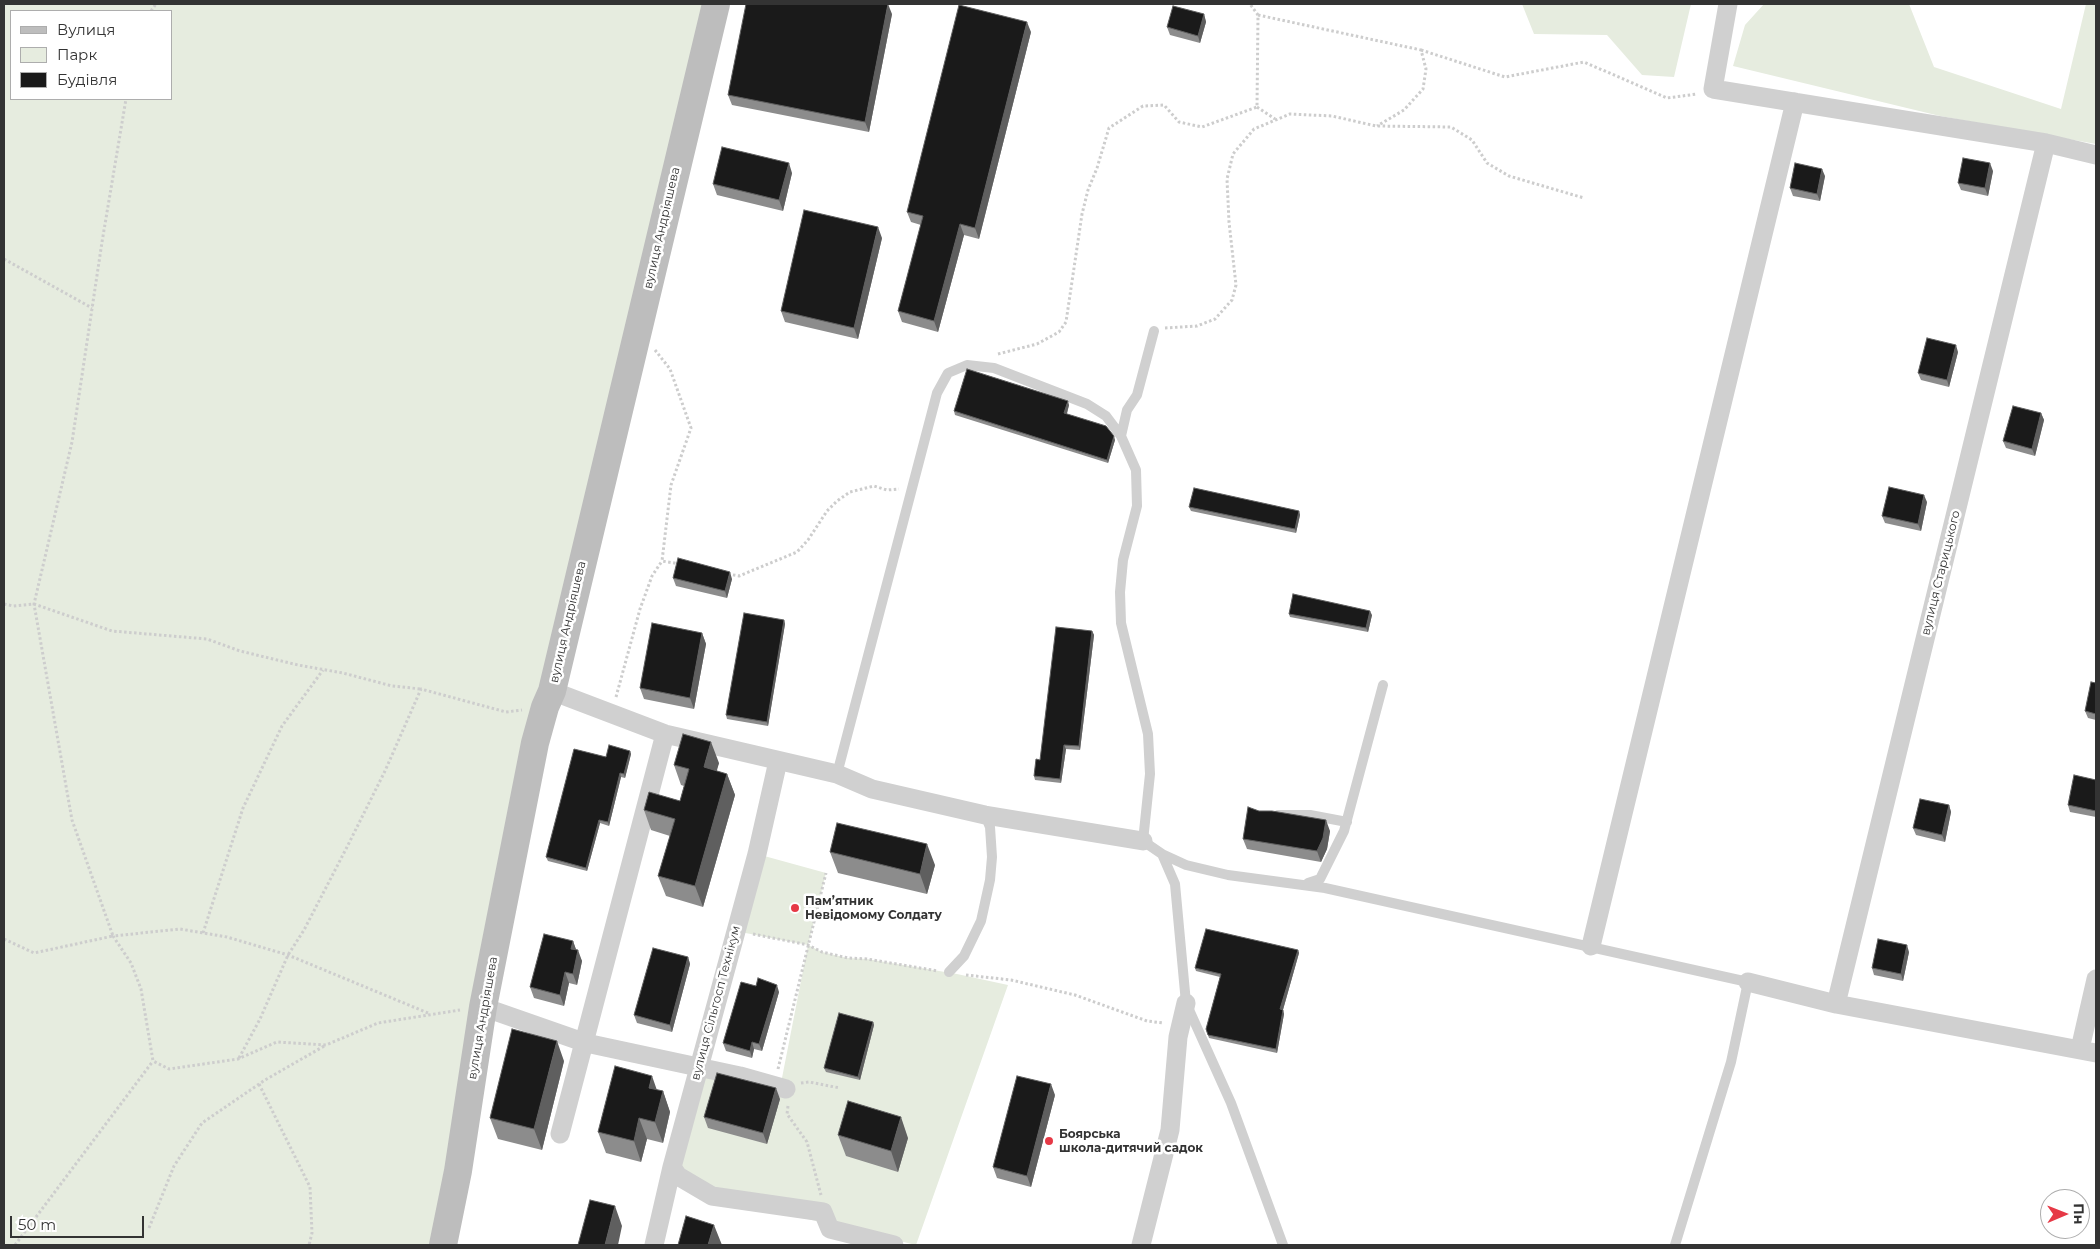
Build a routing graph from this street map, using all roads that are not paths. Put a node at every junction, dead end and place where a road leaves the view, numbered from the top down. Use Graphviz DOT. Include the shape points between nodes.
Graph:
graph roads {
  1 [pos="716,4"];
  2 [pos="1728,4"];
  3 [pos="1795,102"];
  4 [pos="2046,143"];
  5 [pos="2096,155"];
  6 [pos="1154,331"];
  7 [pos="1121,436"];
  8 [pos="1383,685"];
  9 [pos="548,699"];
  10 [pos="665,734"];
  11 [pos="778,761"];
  12 [pos="836,774"];
  13 [pos="985,815"];
  14 [pos="1263,815"];
  15 [pos="1347,822"];
  16 [pos="1143,841"];
  17 [pos="1162,854"];
  18 [pos="1304,884"];
  19 [pos="1591,946"];
  20 [pos="949,972"];
  21 [pos="2096,979"];
  22 [pos="1748,982"];
  23 [pos="1186,1003"];
  24 [pos="1836,1004"];
  25 [pos="483,1007"];
  26 [pos="586,1043"];
  27 [pos="2088,1051"];
  28 [pos="699,1068"];
  29 [pos="780,1087"];
  30 [pos="560,1134"];
  31 [pos="672,1168"];
  32 [pos="443,1245"];
  33 [pos="654,1245"];
  34 [pos="894,1245"];
  35 [pos="1141,1245"];
  36 [pos="1283,1245"];
  37 [pos="1675,1245"];
  1 -- 9 [label="street, вулиця Андріяшева"];
  2 -- 3 [label="street" via="1713,88"];
  3 -- 4 [label="street"];
  3 -- 19 [label="street"];
  4 -- 5 [label="street"];
  4 -- 24 [label="street, вулиця Старицького"];
  6 -- 7 [label="lane" via="1137,395 1127,410"];
  7 -- 12 [label="lane" via="1106,416 1087,404 994,368 967,365 948,373 937,393"];
  7 -- 16 [label="lane" via="1136,470 1137,506 1123,560 1120,592 1121,623 1148,734 1150,774"];
  8 -- 15 [label="lane"];
  9 -- 10 [label="street" via="611,714"];
  9 -- 25 [label="street, вулиця Андріяшева" via="535,743"];
  10 -- 11 [label="street"];
  10 -- 26 [label="street"];
  11 -- 12 [label="street"];
  11 -- 28 [label="street, вулиця Сільгосп Технікум" via="757,854"];
  12 -- 13 [label="street" via="872,789"];
  13 -- 16 [label="street"];
  13 -- 20 [label="lane" via="990,827 992,857 981,921 964,956"];
  14 -- 15 [label="lane" via="1310,815"];
  15 -- 18 [label="lane" via="1332,860 1320,879"];
  16 -- 17 [label="lane"];
  17 -- 18 [label="lane" via="1186,865 1228,875"];
  17 -- 23 [label="lane" via="1175,884"];
  18 -- 19 [label="lane"];
  19 -- 22 [label="lane"];
  21 -- 27 [label="street"];
  22 -- 24 [label="street"];
  22 -- 37 [label="lane" via="1731,1062"];
  23 -- 35 [label="street" via="1178,1037 1170,1130"];
  23 -- 36 [label="lane" via="1231,1103"];
  24 -- 27 [label="street"];
  25 -- 26 [label="street"];
  25 -- 32 [label="street, вулиця Андріяшева" via="458,1171"];
  26 -- 28 [label="street"];
  26 -- 30 [label="street"];
  28 -- 29 [label="street"];
  28 -- 31 [label="street, вулиця Сільгосп Технікум"];
  31 -- 33 [label="street, вулиця Сільгосп Технікум"];
  31 -- 34 [label="street" via="678,1176 712,1196 823,1212 830,1229"];
}
